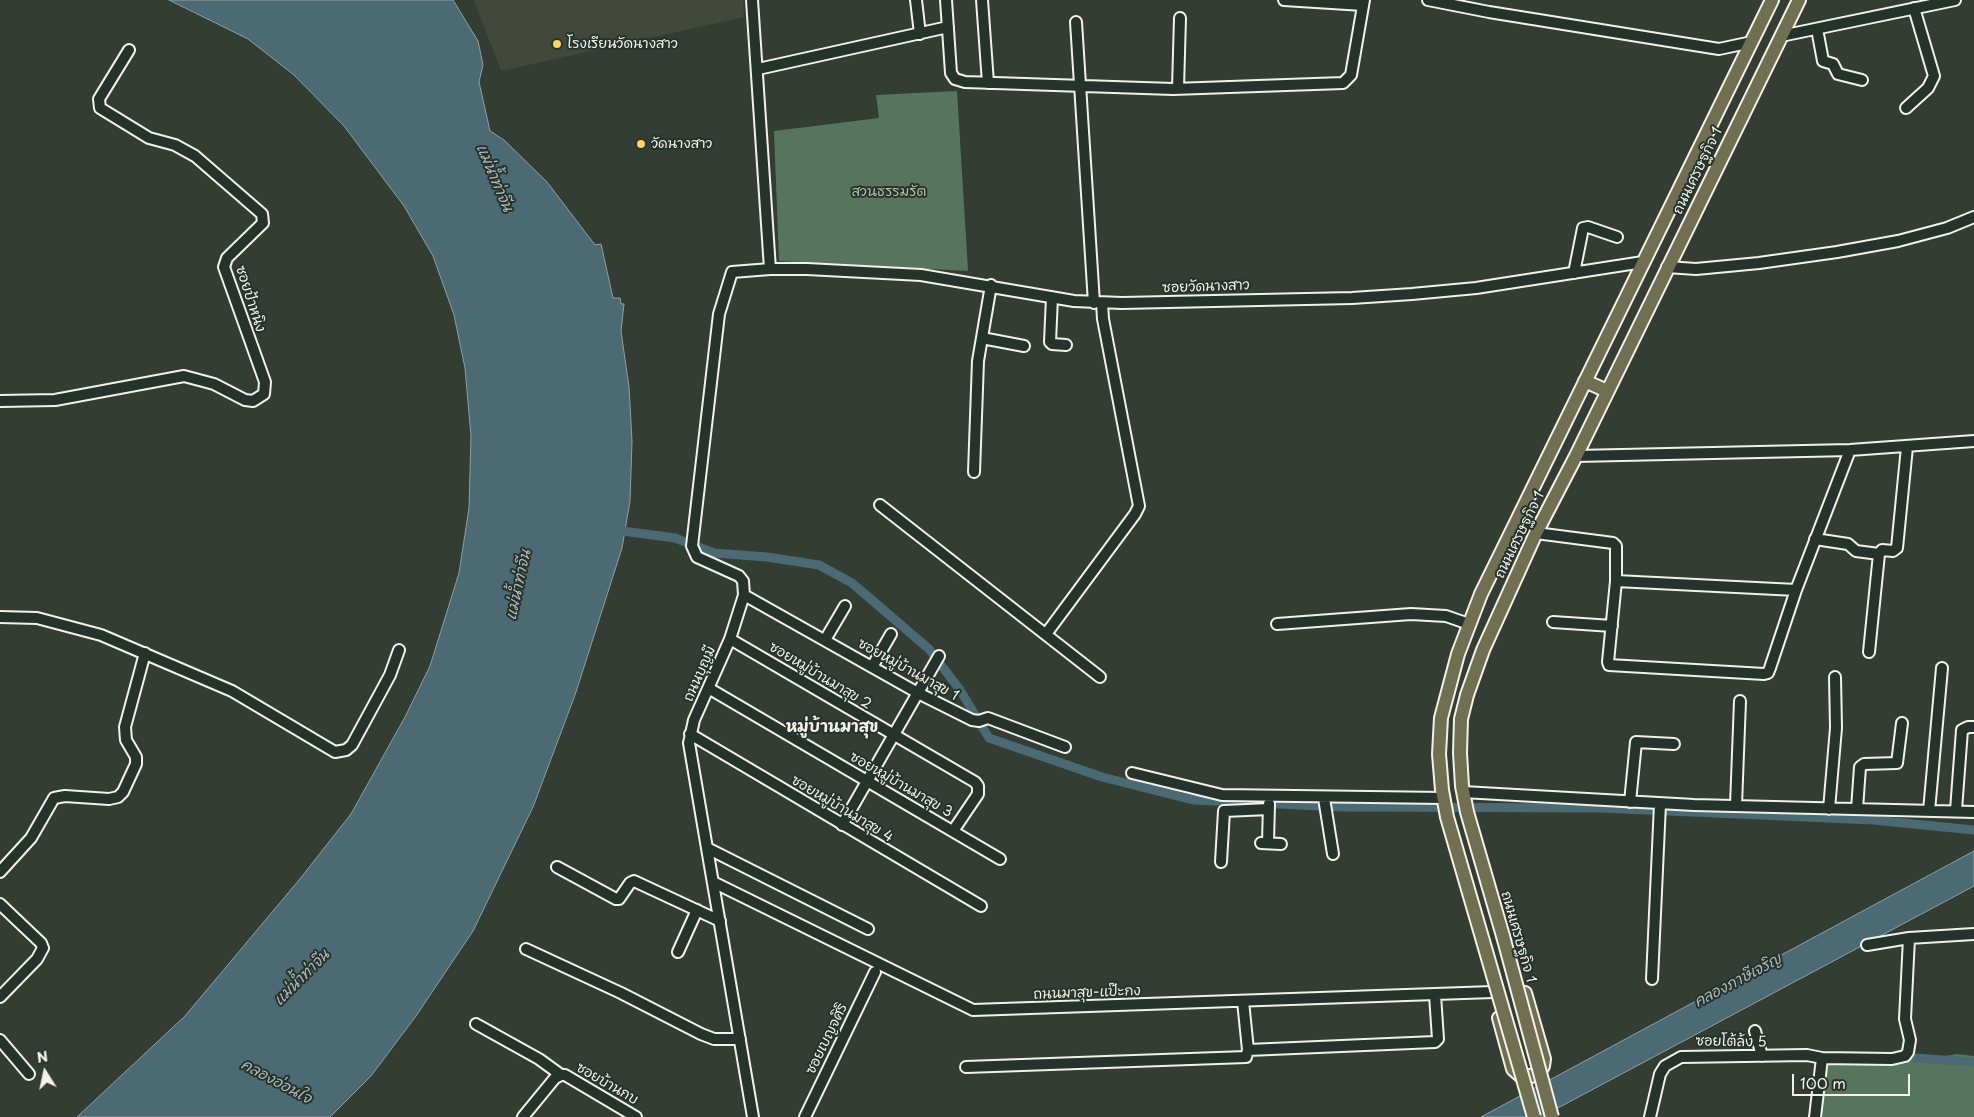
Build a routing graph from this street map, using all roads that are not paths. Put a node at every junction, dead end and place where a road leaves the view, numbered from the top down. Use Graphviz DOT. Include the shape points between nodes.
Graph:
graph roads {
  1 [pos="752,0"];
  2 [pos="916,0"];
  3 [pos="946,0"];
  4 [pos="982,0"];
  5 [pos="1284,0"];
  6 [pos="1428,0"];
  7 [pos="1772,0"];
  8 [pos="1799,0"];
  9 [pos="1955,0"];
  10 [pos="1363,2"];
  11 [pos="1914,8"];
  12 [pos="1180,18"];
  13 [pos="1076,22"];
  14 [pos="948,28"];
  15 [pos="1816,29"];
  16 [pos="920,34"];
  17 [pos="1781,36"];
  18 [pos="1752,42"];
  19 [pos="129,50"];
  20 [pos="758,69"];
  21 [pos="1862,80"];
  22 [pos="988,83"];
  23 [pos="1080,86"];
  24 [pos="1178,88"];
  25 [pos="1906,108"];
  26 [pos="1974,217"];
  27 [pos="1617,237"];
  28 [pos="1643,262"];
  29 [pos="1667,267"];
  30 [pos="770,269"];
  31 [pos="1574,273"];
  32 [pos="991,285"];
  33 [pos="1052,297"];
  34 [pos="1098,303"];
  35 [pos="982,338"];
  36 [pos="1066,345"];
  37 [pos="1024,346"];
  38 [pos="1585,381"];
  39 [pos="1607,391"];
  40 [pos="0,401"];
  41 [pos="1974,441"];
  42 [pos="1907,447"];
  43 [pos="1850,450"];
  44 [pos="1576,456"];
  45 [pos="974,472"];
  46 [pos="880,505"];
  47 [pos="1536,532"];
  48 [pos="1815,539"];
  49 [pos="1879,554"];
  50 [pos="1616,582"];
  51 [pos="1796,590"];
  52 [pos="744,594"];
  53 [pos="845,606"];
  54 [pos="0,617"];
  55 [pos="1553,622"];
  56 [pos="1277,624"];
  57 [pos="1470,624"];
  58 [pos="1612,626"];
  59 [pos="891,634"];
  60 [pos="1046,634"];
  61 [pos="730,639"];
  62 [pos="825,640"];
  63 [pos="400,650"];
  64 [pos="1869,652"];
  65 [pos="145,653"];
  66 [pos="939,656"];
  67 [pos="872,667"];
  68 [pos="1942,668"];
  69 [pos="1100,677"];
  70 [pos="1835,677"];
  71 [pos="710,689"];
  72 [pos="918,693"];
  73 [pos="1740,701"];
  74 [pos="1902,723"];
  75 [pos="1974,728"];
  76 [pos="690,734"];
  77 [pos="893,736"];
  78 [pos="1674,744"];
  79 [pos="1065,747"];
  80 [pos="1132,773"];
  81 [pos="867,781"];
  82 [pos="1463,792"];
  83 [pos="1268,797"];
  84 [pos="1324,798"];
  85 [pos="1443,798"];
  86 [pos="1630,802"];
  87 [pos="1660,804"];
  88 [pos="1736,806"];
  89 [pos="1269,809"];
  90 [pos="1829,809"];
  91 [pos="1857,809"];
  92 [pos="1956,810"];
  93 [pos="1929,811"];
  94 [pos="1467,812"];
  95 [pos="1974,812"];
  96 [pos="1447,817"];
  97 [pos="842,825"];
  98 [pos="953,831"];
  99 [pos="1281,844"];
  100 [pos="707,848"];
  101 [pos="1333,854"];
  102 [pos="1000,859"];
  103 [pos="1221,862"];
  104 [pos="557,867"];
  105 [pos="0,872"];
  106 [pos="713,882"];
  107 [pos="0,904"];
  108 [pos="981,906"];
  109 [pos="697,910"];
  110 [pos="720,921"];
  111 [pos="868,929"];
  112 [pos="1974,934"];
  113 [pos="1909,938"];
  114 [pos="1867,945"];
  115 [pos="526,949"];
  116 [pos="678,952"];
  117 [pos="875,972"];
  118 [pos="1652,979"];
  119 [pos="1492,992"];
  120 [pos="1435,995"];
  121 [pos="0,997"];
  122 [pos="1243,1001"];
  123 [pos="476,1024"];
  124 [pos="1755,1031"];
  125 [pos="740,1039"];
  126 [pos="0,1040"];
  127 [pos="1248,1050"];
  128 [pos="1762,1056"];
  129 [pos="1822,1058"];
  130 [pos="966,1067"];
  131 [pos="29,1074"];
  132 [pos="560,1075"];
  133 [pos="523,1117"];
  134 [pos="636,1117"];
  135 [pos="753,1117"];
  136 [pos="805,1117"];
  137 [pos="1534,1117"];
  138 [pos="1552,1117"];
  139 [pos="1650,1117"];
  140 [pos="1815,1117"];
  1 -- 20 [label="street"];
  2 -- 16 [label="street"];
  3 -- 14 [label="street"];
  4 -- 22 [label="street"];
  5 -- 10 [label="street"];
  6 -- 18 [label="street" via="1719,49"];
  7 -- 18 [label="main road, ถนนเศรษฐกิจ 1"];
  8 -- 17 [label="main road, ถนนเศรษฐกิจ 1"];
  9 -- 11 [label="street"];
  10 -- 24 [label="street" via="1351,75 1342,83"];
  11 -- 15 [label="street"];
  11 -- 25 [label="street" via="1934,76 1928,88"];
  12 -- 24 [label="street"];
  13 -- 23 [label="street"];
  14 -- 16 [label="street"];
  14 -- 22 [label="street" via="951,73 956,79"];
  15 -- 17 [label="street"];
  15 -- 21 [label="street" via="1823,61 1833,64 1838,74"];
  16 -- 20 [label="street"];
  17 -- 29 [label="main road, ถนนเศรษฐกิจ 1"];
  18 -- 28 [label="main road, ถนนเศรษฐกิจ 1"];
  19 -- 40 [label="street, ซอยป้าหนิง" via="99,99 100,108 149,138 184,149 262,214 263,223 227,258 224,267 265,382 264,394 253,401 245,400 214,384 184,376 55,400"];
  20 -- 30 [label="street"];
  22 -- 23 [label="street"];
  23 -- 24 [label="street"];
  23 -- 34 [label="street"];
  26 -- 29 [label="street" via="1898,241 1837,252 1696,269"];
  27 -- 31 [label="street" via="1583,228"];
  28 -- 31 [label="street, ซอยวัดนางสาว"];
  28 -- 38 [label="main road, ถนนเศรษฐกิจ 1"];
  29 -- 39 [label="main road, ถนนเศรษฐกิจ 1"];
  30 -- 32 [label="street, ซอยวัดนางสาว" via="921,275"];
  30 -- 52 [label="street, ซอยวัดนางสาว" via="732,272 719,314 692,542 697,557 739,576 743,581"];
  31 -- 34 [label="street, ซอยวัดนางสาว" via="1476,288 1352,298"];
  32 -- 33 [label="street, ซอยวัดนางสาว"];
  32 -- 35 [label="street"];
  33 -- 34 [label="street, ซอยวัดนางสาว"];
  33 -- 36 [label="street" via="1050,342"];
  34 -- 60 [label="street" via="1139,506"];
  35 -- 37 [label="street"];
  35 -- 45 [label="street" via="978,361"];
  38 -- 39 [label="main road"];
  38 -- 57 [label="main road, ถนนเศรษฐกิจ 1" via="1481,594"];
  39 -- 44 [label="main road, ถนนเศรษฐกิจ 1"];
  41 -- 42 [label="street"];
  42 -- 43 [label="street"];
  42 -- 49 [label="street" via="1897,548 1882,550"];
  43 -- 44 [label="street"];
  43 -- 48 [label="street"];
  44 -- 47 [label="main road, ถนนเศรษฐกิจ 1"];
  46 -- 60 [label="street"];
  47 -- 50 [label="street" via="1613,543 1616,549"];
  47 -- 82 [label="main road, ถนนเศรษฐกิจ 1" via="1482,650 1466,695 1461,719"];
  48 -- 49 [label="street" via="1848,544 1856,550"];
  48 -- 51 [label="street"];
  49 -- 64 [label="street"];
  50 -- 51 [label="street"];
  50 -- 58 [label="street"];
  51 -- 58 [label="street" via="1770,668 1764,674 1610,665"];
  52 -- 61 [label="street, ถนนบุญมี"];
  52 -- 62 [label="street, ซอยหมู่บ้านมาสุข 1"];
  53 -- 62 [label="street"];
  54 -- 65 [label="street" via="37,618 83,628"];
  55 -- 58 [label="street"];
  56 -- 57 [label="street" via="1410,614 1446,616"];
  57 -- 85 [label="main road, ถนนเศรษฐกิจ 1" via="1458,654 1441,718 1439,754"];
  59 -- 67 [label="street"];
  60 -- 69 [label="street"];
  61 -- 71 [label="street, ถนนบุญมี"];
  61 -- 77 [label="street, ซอยหมู่บ้านมาสุข 2"];
  62 -- 67 [label="street, ซอยหมู่บ้านมาสุข 1"];
  63 -- 65 [label="street" via="352,746 342,752 325,748 232,691"];
  65 -- 105 [label="street" via="124,726 136,764 123,792 109,799 54,798 31,838"];
  66 -- 72 [label="street"];
  67 -- 72 [label="street, ซอยหมู่บ้านมาสุข 1"];
  68 -- 93 [label="street"];
  70 -- 90 [label="street" via="1836,728"];
  71 -- 76 [label="street, ถนนบุญมี"];
  71 -- 81 [label="street, ซอยหมู่บ้านมาสุข 3"];
  72 -- 77 [label="street"];
  72 -- 79 [label="street, ซอยหมู่บ้านมาสุข 1" via="976,722 988,718"];
  73 -- 88 [label="street"];
  74 -- 91 [label="street" via="1897,764 1864,764 1860,767"];
  75 -- 92 [label="street" via="1962,730"];
  76 -- 97 [label="street, ซอยหมู่บ้านมาสุข 4"];
  76 -- 100 [label="street, ถนนบุญมี" via="690,753"];
  77 -- 81 [label="street"];
  77 -- 98 [label="street, ซอยหมู่บ้านมาสุข 2" via="968,777 978,786 978,794"];
  78 -- 86 [label="street" via="1636,742"];
  80 -- 83 [label="street" via="1222,795"];
  81 -- 97 [label="street"];
  81 -- 98 [label="street, ซอยหมู่บ้านมาสุข 3"];
  82 -- 86 [label="street"];
  82 -- 94 [label="main road, ถนนเศรษฐกิจ 1"];
  83 -- 84 [label="street"];
  83 -- 89 [label="street"];
  84 -- 85 [label="street"];
  84 -- 101 [label="street"];
  85 -- 96 [label="main road, ถนนเศรษฐกิจ 1"];
  86 -- 87 [label="street"];
  87 -- 88 [label="street"];
  87 -- 118 [label="street"];
  88 -- 90 [label="street"];
  89 -- 99 [label="street" via="1265,843"];
  89 -- 103 [label="street" via="1224,811"];
  90 -- 91 [label="street"];
  91 -- 93 [label="street"];
  92 -- 93 [label="street"];
  92 -- 95 [label="street"];
  94 -- 119 [label="main road" via="1506,928 1544,1059 1537,1075 1522,1077 1513,1069"];
  94 -- 138 [label="main road, ถนนเศรษฐกิจ 1, bridge"];
  96 -- 119 [label="main road"];
  96 -- 137 [label="main road, ถนนเศรษฐกิจ 1, bridge"];
  97 -- 108 [label="street, ซอยหมู่บ้านมาสุข 4"];
  98 -- 102 [label="street, ซอยหมู่บ้านมาสุข 3"];
  100 -- 106 [label="street, ถนนบุญมี"];
  100 -- 111 [label="street"];
  104 -- 109 [label="street" via="616,899 634,882"];
  106 -- 110 [label="street, ถนนบุญมี"];
  106 -- 122 [label="street, ถนนมาสุข-แป๊ะกง" via="974,1010"];
  107 -- 121 [label="street" via="43,948 37,959"];
  109 -- 110 [label="street"];
  109 -- 116 [label="street"];
  110 -- 125 [label="street, ถนนบุญมี"];
  112 -- 113 [label="street"];
  113 -- 114 [label="street"];
  113 -- 129 [label="street, ซอยโต้ล้ง 5" via="1905,1019 1910,1040 1908,1052 1892,1059"];
  115 -- 125 [label="street" via="621,992 702,1034 714,1039"];
  117 -- 136 [label="street, ซอยเบญจศิริ"];
  119 -- 120 [label="street, ถนนมาสุข-แป๊ะกง"];
  120 -- 122 [label="street, ถนนมาสุข-แป๊ะกง"];
  120 -- 127 [label="street" via="1438,1038 1435,1042"];
  122 -- 127 [label="street"];
  123 -- 132 [label="street" via="540,1059"];
  124 -- 128 [label="street"];
  125 -- 135 [label="street, ถนนบุญมี"];
  126 -- 131 [label="street"];
  127 -- 130 [label="street" via="1246,1057"];
  128 -- 129 [label="street, ซอยโต้ล้ง 5"];
  128 -- 139 [label="street, ซอยโต้ล้ง 5" via="1690,1055 1673,1060 1660,1074"];
  129 -- 140 [label="street"];
  132 -- 133 [label="street, ซอยบ้านกบ"];
  132 -- 134 [label="street, ซอยบ้านกบ"];
}
